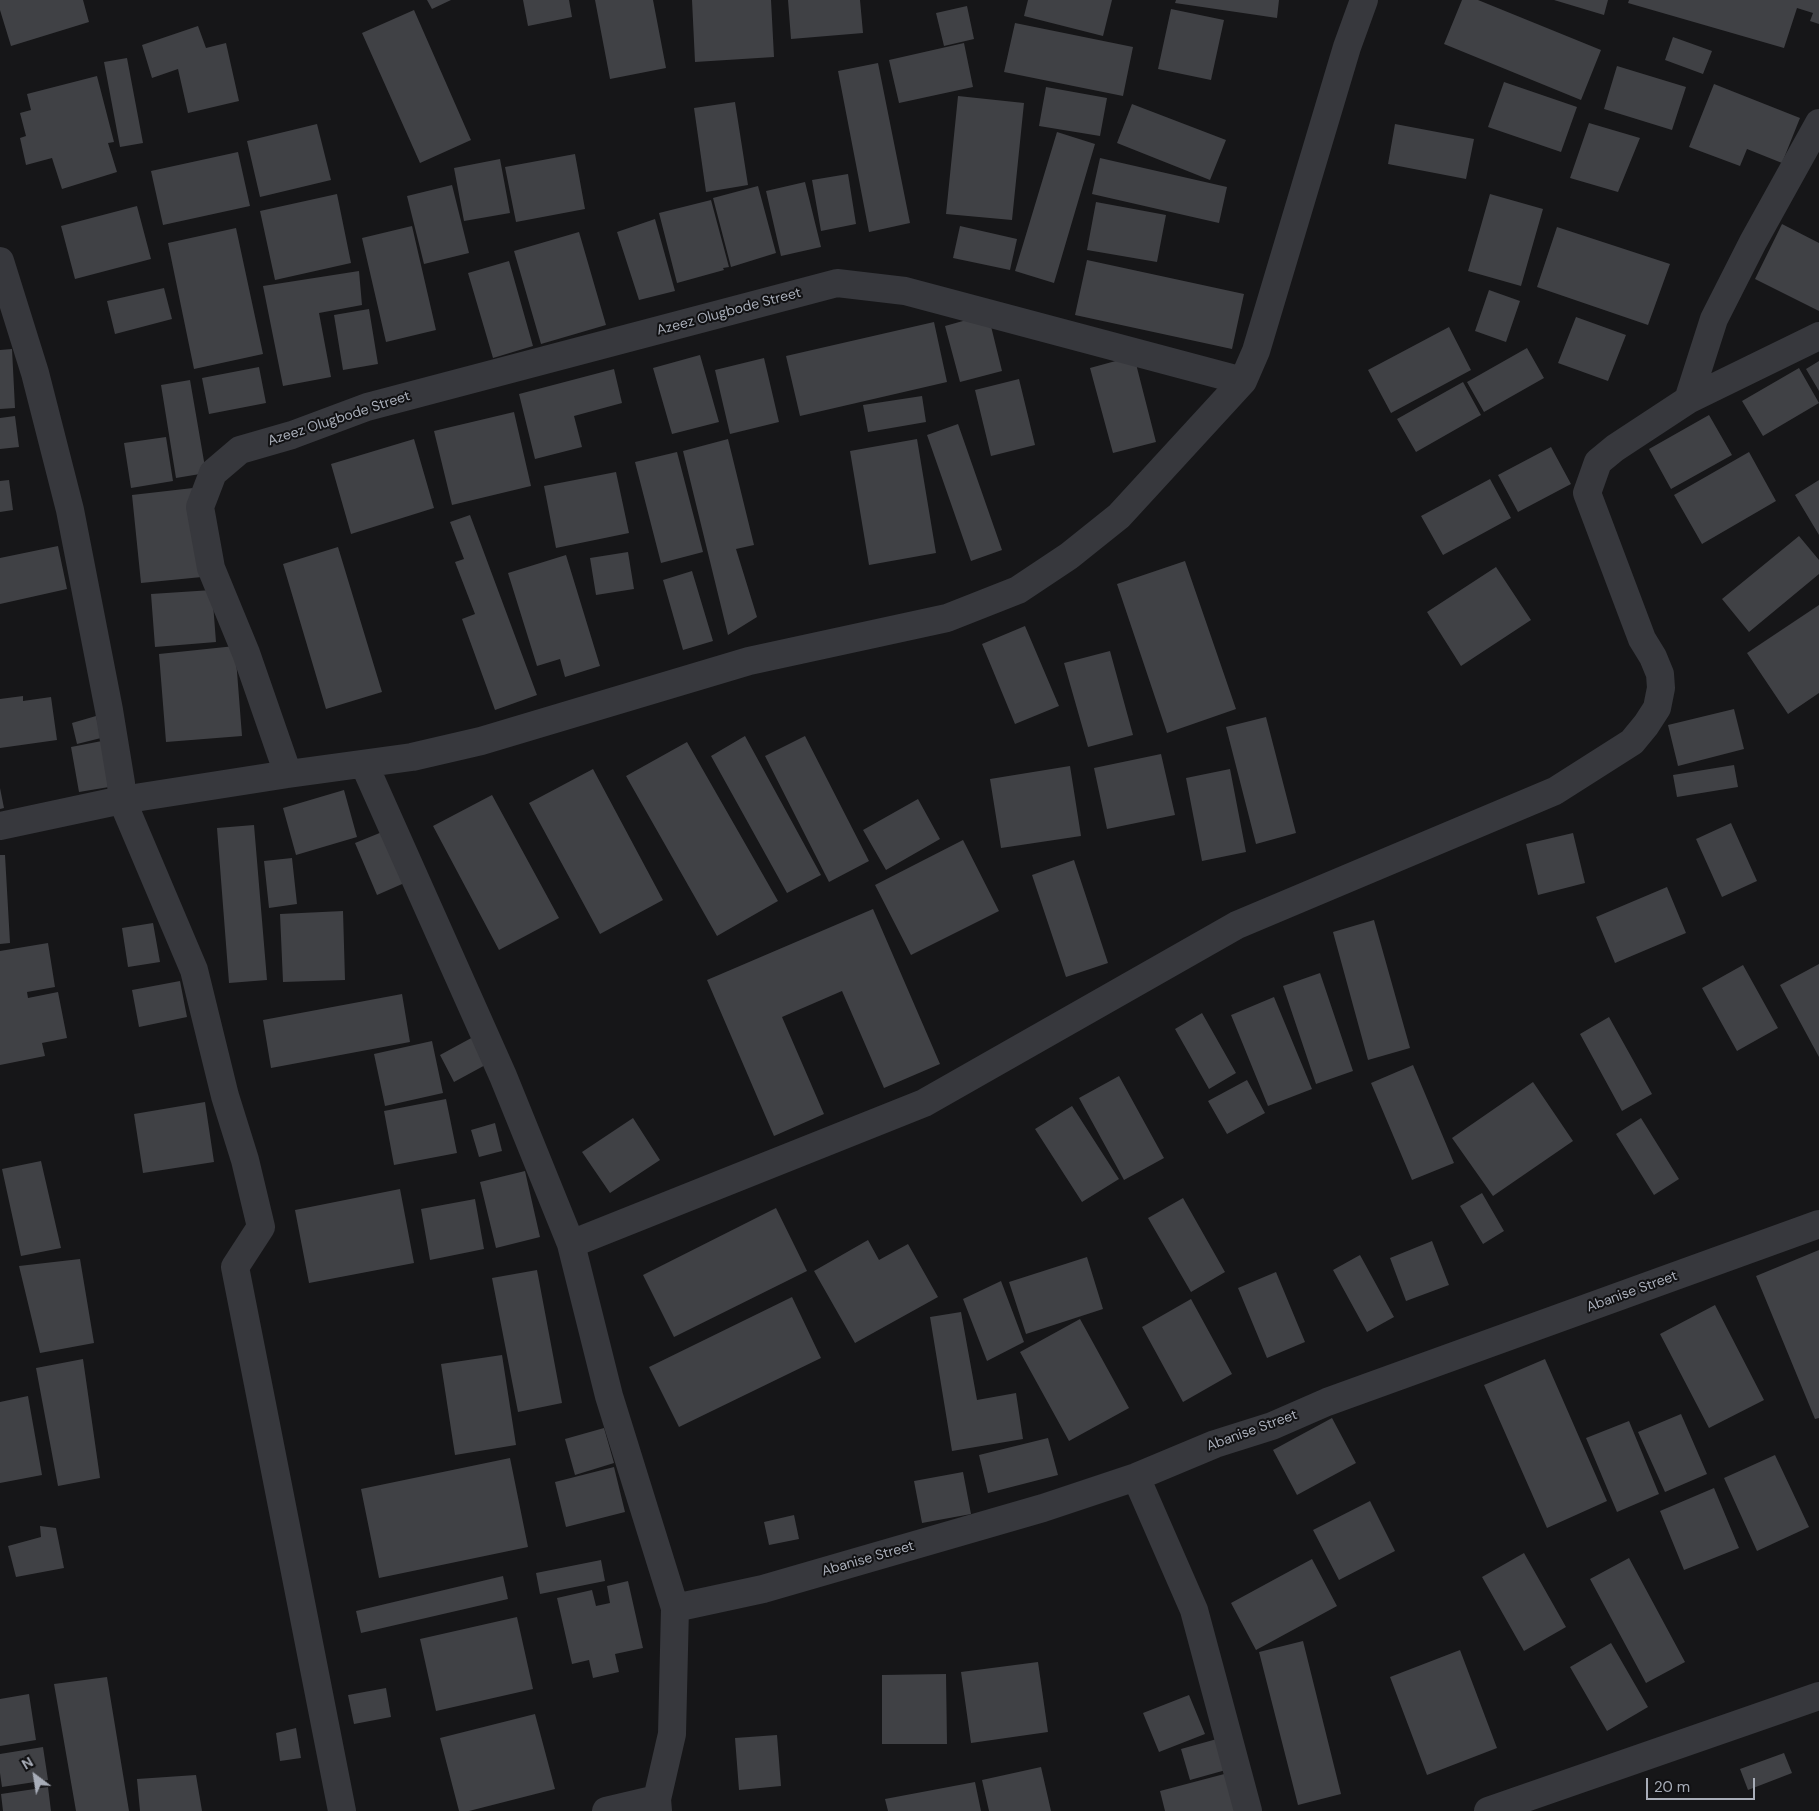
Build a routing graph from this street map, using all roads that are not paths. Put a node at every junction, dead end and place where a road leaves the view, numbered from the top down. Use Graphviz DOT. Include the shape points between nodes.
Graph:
graph roads {
  1 [pos="1364,0"];
  2 [pos="1819,123"];
  3 [pos="0,261"];
  4 [pos="1819,336"];
  5 [pos="1243,381"];
  6 [pos="1688,400"];
  7 [pos="364,764"];
  8 [pos="288,774"];
  9 [pos="122,800"];
  10 [pos="0,826"];
  11 [pos="1819,1224"];
  12 [pos="571,1244"];
  13 [pos="1136,1477"];
  14 [pos="675,1608"];
  15 [pos="1819,1696"];
  16 [pos="658,1805"];
  17 [pos="342,1811"];
  18 [pos="606,1811"];
  19 [pos="1248,1811"];
  20 [pos="1488,1811"];
  1 -- 5 [label="street" via="1256,351"];
  2 -- 6 [label="street" via="1714,319"];
  3 -- 9 [label="street" via="70,510 110,710"];
  4 -- 6 [label="street"];
  5 -- 7 [label="street" via="1119,516 1069,556 1018,590 947,618 749,661 481,740 412,758"];
  5 -- 8 [label="street, Azeez Olugbode Street" via="905,292 836,283 367,407 240,450 213,473 200,507 211,568 246,653"];
  6 -- 12 [label="street" via="1598,462 1587,493 1642,640 1660,674 1657,708 1632,742 1555,791 1237,925 924,1103"];
  7 -- 8 [label="street"];
  7 -- 12 [label="street" via="503,1076"];
  8 -- 9 [label="street"];
  9 -- 10 [label="street"];
  9 -- 17 [label="street" via="194,970 261,1228 235,1267"];
  11 -- 13 [label="street, Abanise Street" via="1327,1402"];
  12 -- 14 [label="street" via="609,1396"];
  13 -- 14 [label="street, Abanise Street" via="1043,1508 763,1589"];
  13 -- 19 [label="street" via="1194,1610"];
  14 -- 16 [label="street" via="672,1734"];
  15 -- 20 [label="street"];
  16 -- 18 [label="street"];
}
